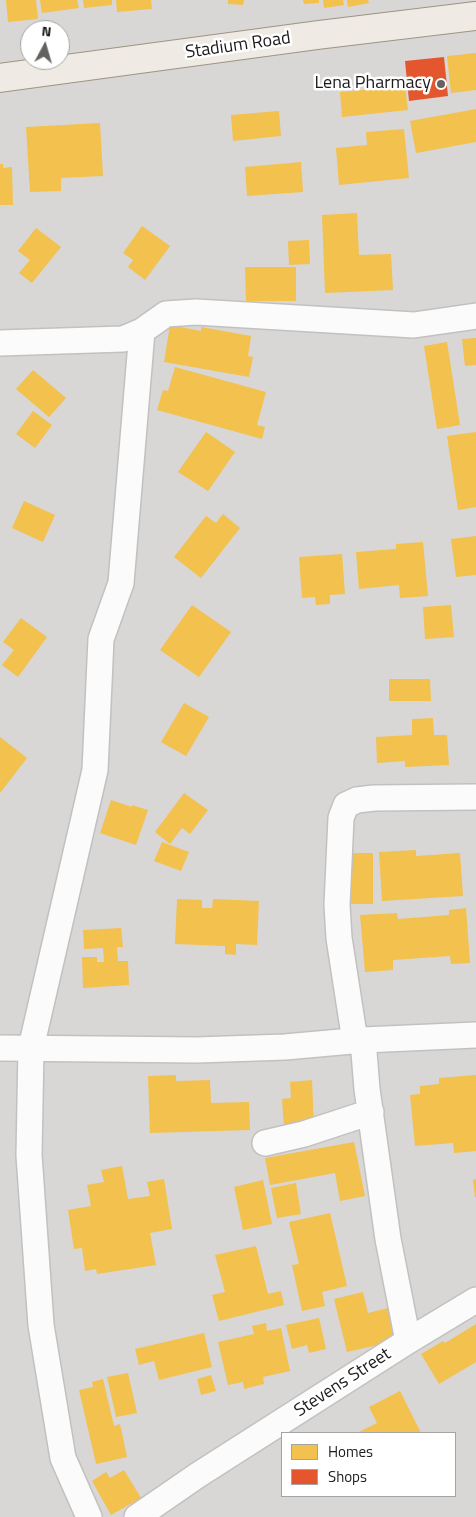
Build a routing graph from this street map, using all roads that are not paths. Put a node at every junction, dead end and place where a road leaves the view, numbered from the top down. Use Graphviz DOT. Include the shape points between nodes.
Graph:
graph roads {
  1 [pos="476,16"];
  2 [pos="0,78"];
  3 [pos="476,316"];
  4 [pos="142,331"];
  5 [pos="0,343"];
  6 [pos="476,797"];
  7 [pos="476,1035"];
  8 [pos="359,1040"];
  9 [pos="0,1048"];
  10 [pos="31,1048"];
  11 [pos="371,1112"];
  12 [pos="265,1144"];
  13 [pos="476,1300"];
  14 [pos="408,1341"];
  15 [pos="89,1517"];
  16 [pos="137,1517"];
  1 -- 2 [label="main road, Stadium Road"];
  3 -- 4 [label="street" via="414,326 196,312 166,314"];
  4 -- 5 [label="street" via="123,339"];
  4 -- 10 [label="street" via="121,583 101,638 95,770"];
  6 -- 8 [label="street" via="374,798 346,805 341,818 337,905 339,938"];
  7 -- 8 [label="street"];
  8 -- 10 [label="street" via="197,1050"];
  8 -- 11 [label="street"];
  9 -- 10 [label="street"];
  10 -- 15 [label="street" via="29,1155 41,1325 63,1458"];
  11 -- 12 [label="street"];
  11 -- 14 [label="street" via="388,1239"];
  13 -- 14 [label="street, Stevens Street"];
  14 -- 16 [label="street, Stevens Street"];
}
